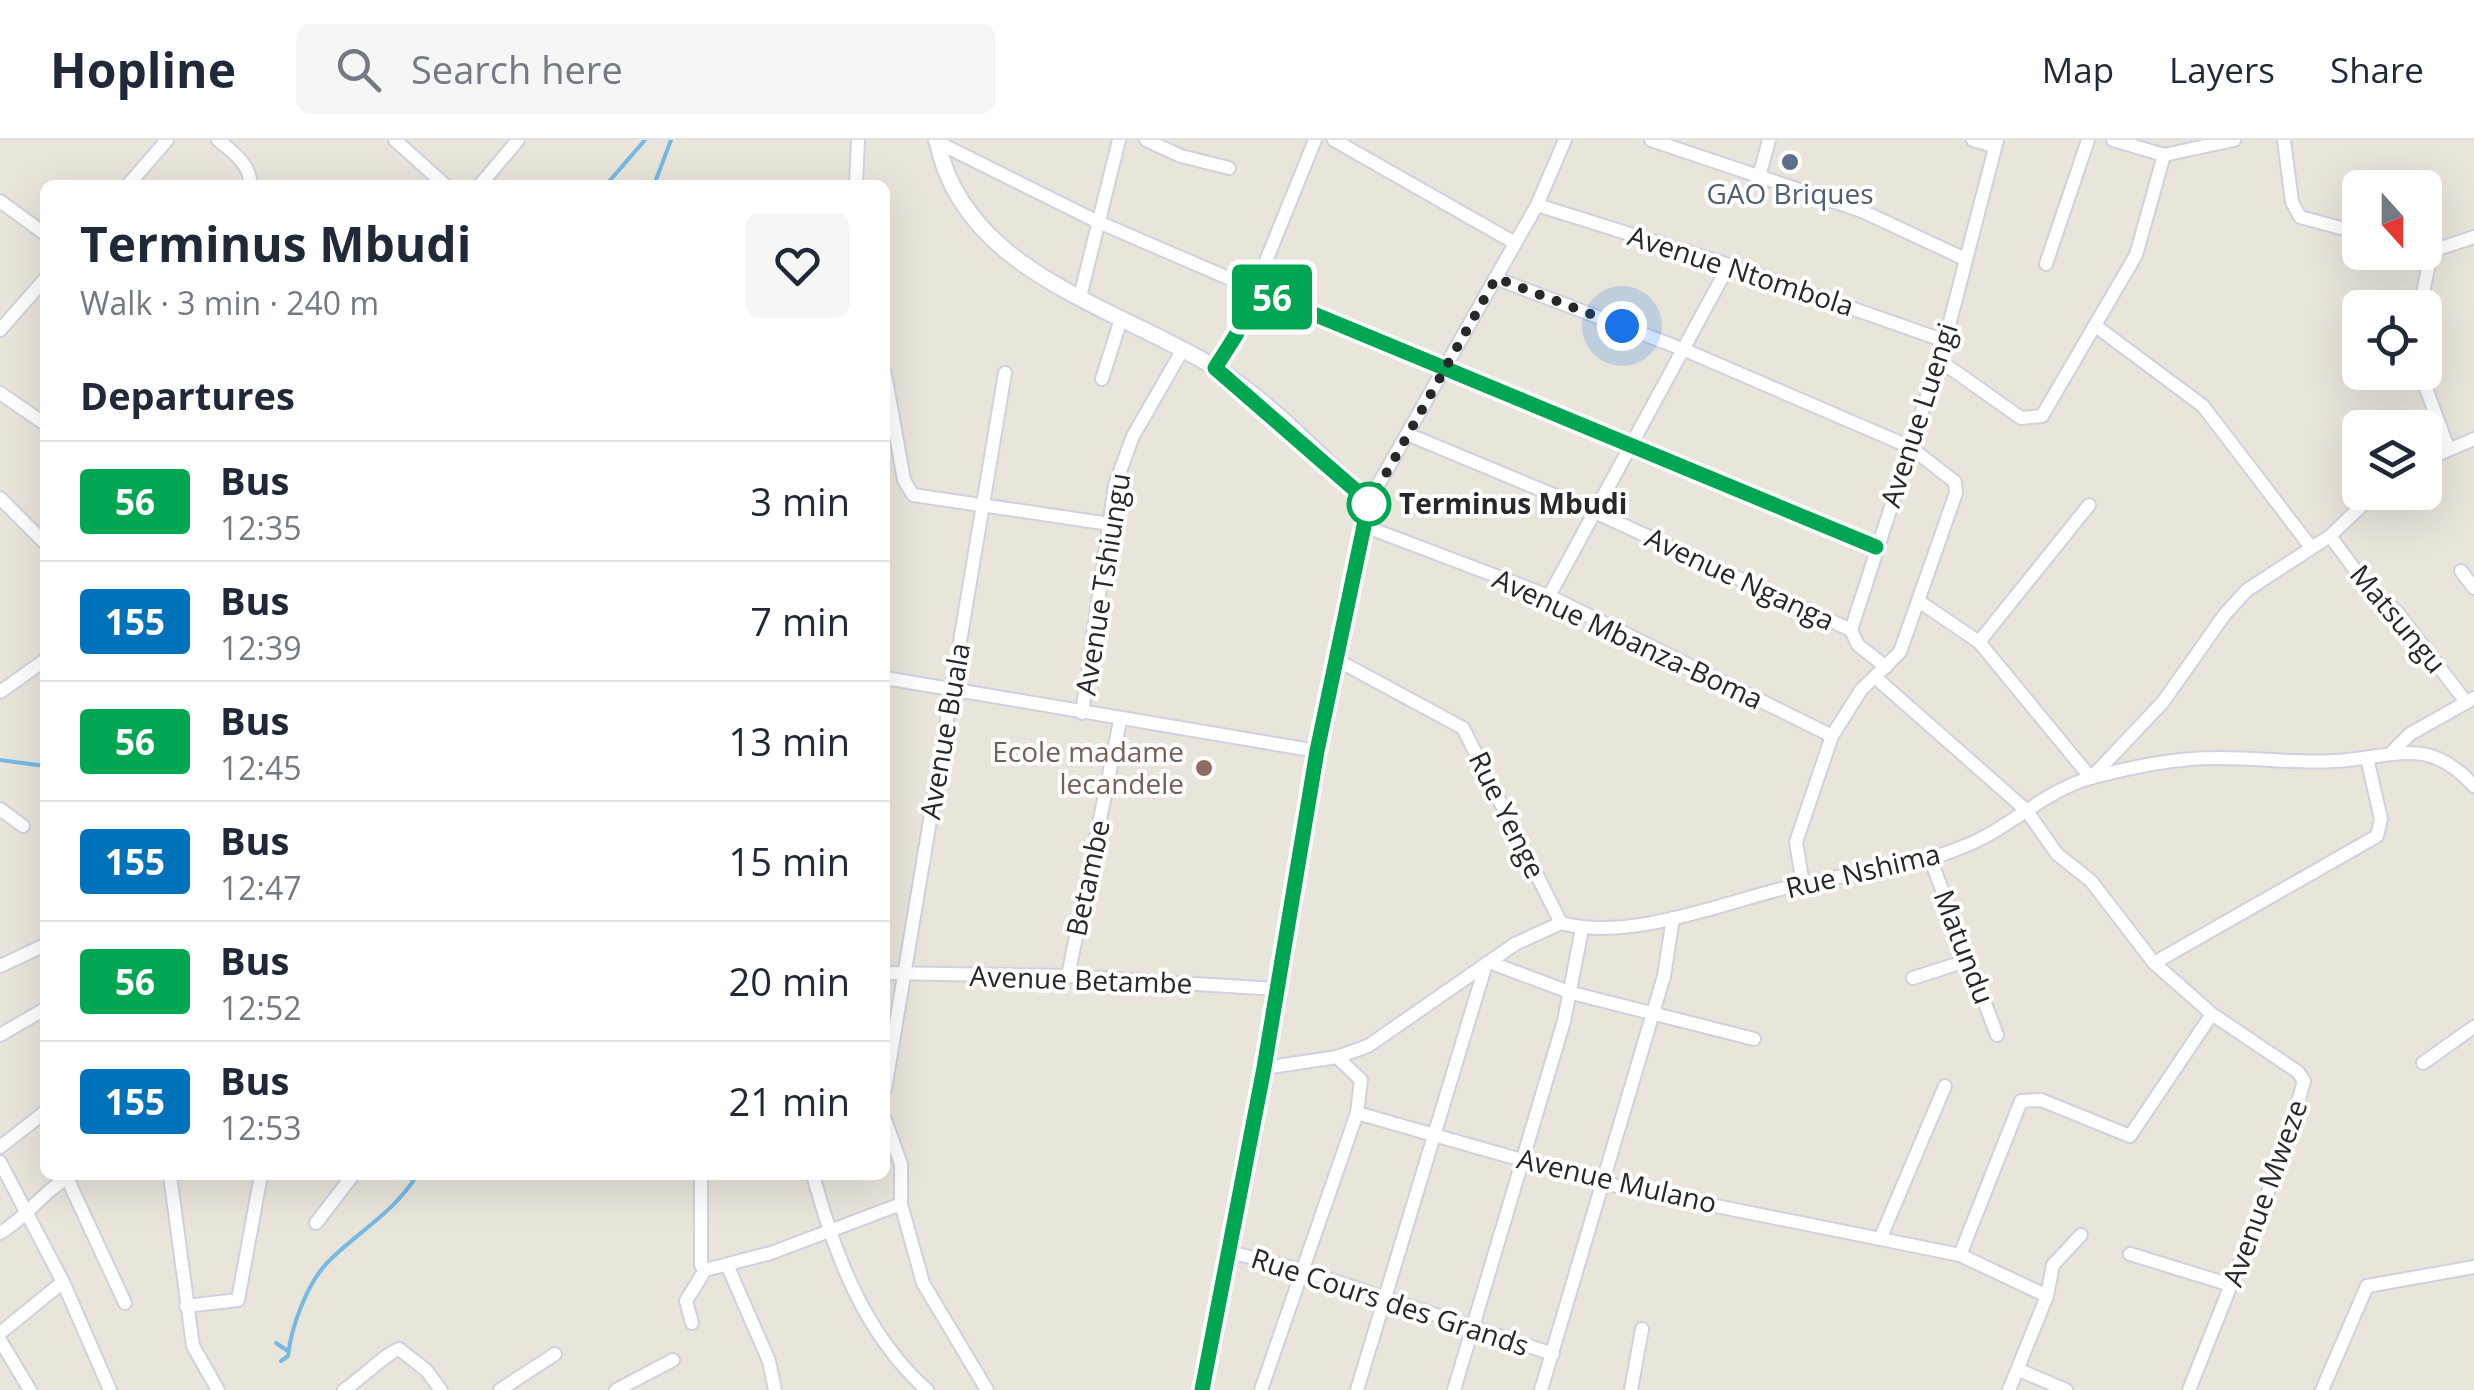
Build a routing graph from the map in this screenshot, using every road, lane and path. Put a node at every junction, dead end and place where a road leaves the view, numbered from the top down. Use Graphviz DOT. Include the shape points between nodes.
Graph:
graph roads {
  1 [pos="167,140"];
  2 [pos="218,140"];
  3 [pos="395,140"];
  4 [pos="518,140"];
  5 [pos="858,140"];
  6 [pos="1119,140"];
  7 [pos="1146,140"];
  8 [pos="1315,140"];
  9 [pos="1334,140"];
  10 [pos="1651,140"];
  11 [pos="1769,140"];
  12 [pos="1973,140"];
  13 [pos="2088,140"];
  14 [pos="2113,140"];
  15 [pos="2234,140"];
  16 [pos="2284,140"];
  17 [pos="936,141"];
  18 [pos="1562,141"];
  19 [pos="1995,143"];
  20 [pos="2164,155"];
  21 [pos="1228,168"];
  22 [pos="1760,173"];
  23 [pos="132,180"];
  24 [pos="250,180"];
  25 [pos="440,180"];
  26 [pos="484,180"];
  27 [pos="856,180"];
  28 [pos="0,201"];
  29 [pos="1537,205"];
  30 [pos="1096,222"];
  31 [pos="2342,228"];
  32 [pos="40,230"];
  33 [pos="2474,236"];
  34 [pos="1515,242"];
  35 [pos="2442,245"];
  36 [pos="1966,260"];
  37 [pos="2046,264"];
  38 [pos="1729,265"];
  39 [pos="1496,278"];
  40 [pos="40,285"];
  41 [pos="1256,290"];
  42 [pos="1080,297"];
  43 [pos="1121,319"];
  44 [pos="2097,327"];
  45 [pos="0,330"];
  46 [pos="1945,340"];
  47 [pos="1182,350"];
  48 [pos="1685,350"];
  49 [pos="1939,360"];
  50 [pos="1215,368"];
  51 [pos="1443,370"];
  52 [pos="1005,374"];
  53 [pos="1102,379"];
  54 [pos="2427,390"];
  55 [pos="0,393"];
  56 [pos="890,402"];
  57 [pos="40,421"];
  58 [pos="1407,434"];
  59 [pos="2474,439"];
  60 [pos="1634,446"];
  61 [pos="1910,446"];
  62 [pos="2448,448"];
  63 [pos="2442,451"];
  64 [pos="0,498"];
  65 [pos="1369,502"];
  66 [pos="983,505"];
  67 [pos="2089,505"];
  68 [pos="2357,510"];
  69 [pos="1597,514"];
  70 [pos="1110,524"];
  71 [pos="1364,526"];
  72 [pos="2330,536"];
  73 [pos="40,539"];
  74 [pos="2310,546"];
  75 [pos="1876,547"];
  76 [pos="2461,572"];
  77 [pos="2474,588"];
  78 [pos="1549,596"];
  79 [pos="1920,602"];
  80 [pos="1851,630"];
  81 [pos="1979,642"];
  82 [pos="1337,660"];
  83 [pos="40,663"];
  84 [pos="1886,667"];
  85 [pos="1875,678"];
  86 [pos="890,679"];
  87 [pos="2,685"];
  88 [pos="952,692"];
  89 [pos="2470,700"];
  90 [pos="1082,713"];
  91 [pos="1120,720"];
  92 [pos="1832,736"];
  93 [pos="1317,751"];
  94 [pos="2393,751"];
  95 [pos="2368,758"];
  96 [pos="2091,778"];
  97 [pos="2474,786"];
  98 [pos="0,809"];
  99 [pos="2026,810"];
  100 [pos="23,826"];
  101 [pos="1930,858"];
  102 [pos="1804,884"];
  103 [pos="1672,918"];
  104 [pos="1561,923"];
  105 [pos="1582,928"];
  106 [pos="40,947"];
  107 [pos="1969,960"];
  108 [pos="2154,962"];
  109 [pos="1488,963"];
  110 [pos="0,966"];
  111 [pos="890,974"];
  112 [pos="903,975"];
  113 [pos="1068,976"];
  114 [pos="1913,978"];
  115 [pos="1277,989"];
  116 [pos="1572,992"];
  117 [pos="40,1012"];
  118 [pos="1654,1013"];
  119 [pos="2212,1014"];
  120 [pos="2474,1027"];
  121 [pos="0,1034"];
  122 [pos="1997,1035"];
  123 [pos="1754,1039"];
  124 [pos="890,1057"];
  125 [pos="1337,1057"];
  126 [pos="2423,1063"];
  127 [pos="1264,1068"];
  128 [pos="1945,1086"];
  129 [pos="1357,1113"];
  130 [pos="40,1116"];
  131 [pos="890,1136"];
  132 [pos="1436,1139"];
  133 [pos="0,1147"];
  134 [pos="1523,1160"];
  135 [pos="0,1162"];
  136 [pos="64,1180"];
  137 [pos="72,1180"];
  138 [pos="171,1180"];
  139 [pos="261,1180"];
  140 [pos="349,1180"];
  141 [pos="701,1180"];
  142 [pos="815,1180"];
  143 [pos="1602,1183"];
  144 [pos="901,1204"];
  145 [pos="26,1218"];
  146 [pos="316,1223"];
  147 [pos="830,1230"];
  148 [pos="0,1232"];
  149 [pos="2080,1234"];
  150 [pos="1881,1238"];
  151 [pos="1226,1251"];
  152 [pos="2130,1254"];
  153 [pos="1960,1256"];
  154 [pos="728,1268"];
  155 [pos="2474,1268"];
  156 [pos="705,1270"];
  157 [pos="1300,1270"];
  158 [pos="63,1282"];
  159 [pos="2232,1285"];
  160 [pos="2047,1296"];
  161 [pos="1385,1301"];
  162 [pos="125,1303"];
  163 [pos="186,1306"];
  164 [pos="692,1323"];
  165 [pos="1474,1327"];
  166 [pos="1642,1329"];
  167 [pos="0,1336"];
  168 [pos="555,1354"];
  169 [pos="1553,1354"];
  170 [pos="673,1360"];
  171 [pos="2019,1370"];
  172 [pos="30,1390"];
  173 [pos="110,1390"];
  174 [pos="218,1390"];
  175 [pos="344,1390"];
  176 [pos="442,1390"];
  177 [pos="500,1390"];
  178 [pos="616,1390"];
  179 [pos="775,1390"];
  180 [pos="927,1390"];
  181 [pos="986,1390"];
  182 [pos="1202,1390"];
  183 [pos="1260,1390"];
  184 [pos="1357,1390"];
  185 [pos="1454,1390"];
  186 [pos="1541,1390"];
  187 [pos="1631,1390"];
  188 [pos="2009,1390"];
  189 [pos="2066,1390"];
  190 [pos="2190,1390"];
  191 [pos="2322,1390"];
  1 -- 23 [label="street"];
  2 -- 24 [label="street" via="242,161"];
  3 -- 25 [label="street"];
  4 -- 26 [label="street"];
  5 -- 27 [label="street"];
  6 -- 30 [label="street"];
  7 -- 21 [label="street"];
  8 -- 41 [label="street"];
  9 -- 34 [label="street"];
  10 -- 22 [label="street"];
  11 -- 22 [label="street"];
  12 -- 19 [label="street"];
  13 -- 37 [label="street"];
  14 -- 20 [label="street"];
  15 -- 20 [label="street"];
  16 -- 31 [label="street" via="2300,217"];
  17 -- 30 [label="street"];
  17 -- 42 [label="street" via="947,181 986,235"];
  18 -- 29 [label="street"];
  19 -- 36 [label="street, Avenue Luengi"];
  20 -- 44 [label="street" via="2136,255"];
  22 -- 36 [label="street"];
  28 -- 32 [label="street"];
  29 -- 34 [label="street"];
  29 -- 38 [label="street, Avenue Ntombola"];
  30 -- 41 [label="street"];
  30 -- 42 [label="street"];
  33 -- 35 [label="street"];
  34 -- 39 [label="street"];
  36 -- 46 [label="street, Avenue Luengi"];
  38 -- 46 [label="street, Avenue Ntombola"];
  38 -- 48 [label="street"];
  39 -- 48 [label="street"];
  39 -- 51 [label="street"];
  40 -- 45 [label="street"];
  41 -- 50 [label="street"];
  41 -- 51 [label="street"];
  42 -- 43 [label="street"];
  43 -- 47 [label="street"];
  43 -- 53 [label="street"];
  44 -- 49 [label="street" via="2035,420 2021,418"];
  44 -- 74 [label="street" via="2203,406"];
  46 -- 49 [label="street, Avenue Luengi"];
  47 -- 50 [label="street"];
  47 -- 70 [label="street, Avenue Tshiungu" via="1133,436"];
  48 -- 60 [label="street"];
  48 -- 61 [label="street"];
  49 -- 61 [label="street, Avenue Luengi"];
  50 -- 65 [label="street"];
  51 -- 58 [label="street"];
  51 -- 60 [label="street"];
  52 -- 66 [label="street, Avenue Buala"];
  54 -- 62 [label="street"];
  55 -- 57 [label="street"];
  56 -- 66 [label="street" via="907,490"];
  58 -- 65 [label="street"];
  58 -- 69 [label="street, Avenue Nganga"];
  59 -- 62 [label="street"];
  60 -- 69 [label="street"];
  60 -- 75 [label="street"];
  61 -- 75 [label="street, Avenue Luengi"];
  61 -- 79 [label="street" via="1956,485"];
  62 -- 63 [label="street"];
  64 -- 73 [label="street"];
  65 -- 71 [label="street"];
  66 -- 70 [label="street"];
  66 -- 88 [label="street, Avenue Buala"];
  67 -- 81 [label="street"];
  68 -- 72 [label="street"];
  69 -- 78 [label="street"];
  69 -- 80 [label="street, Avenue Nganga"];
  70 -- 90 [label="street, Avenue Tshiungu"];
  71 -- 78 [label="street, Avenue Mbanza-Boma"];
  71 -- 82 [label="street"];
  72 -- 74 [label="street"];
  72 -- 89 [label="street, Matsungu"];
  74 -- 96 [label="street" via="2247,590 2163,702"];
  75 -- 80 [label="street, Avenue Luengi"];
  76 -- 77 [label="street"];
  78 -- 92 [label="street, Avenue Mbanza-Boma"];
  79 -- 81 [label="street"];
  79 -- 84 [label="street" via="1900,652"];
  80 -- 84 [label="street" via="1858,645"];
  81 -- 96 [label="street"];
  82 -- 93 [label="street"];
  82 -- 104 [label="street, Rue Yenge" via="1462,728"];
  83 -- 87 [label="street"];
  84 -- 85 [label="street"];
  85 -- 92 [label="street"];
  85 -- 99 [label="street, Avenue Mweze"];
  86 -- 88 [label="street"];
  88 -- 90 [label="street"];
  88 -- 112 [label="street, Avenue Buala"];
  89 -- 94 [label="street"];
  90 -- 91 [label="street"];
  91 -- 93 [label="street"];
  91 -- 113 [label="street, Betambe"];
  92 -- 102 [label="street" via="1798,832"];
  93 -- 115 [label="street"];
  94 -- 95 [label="street, Rue Nshima"];
  94 -- 97 [label="street, Rue Nshima" via="2448,762"];
  95 -- 96 [label="street, Rue Nshima" via="2214,758"];
  95 -- 108 [label="street" via="2381,819 2377,836"];
  96 -- 99 [label="street, Rue Nshima"];
  98 -- 100 [label="street"];
  99 -- 101 [label="street, Rue Nshima" via="1970,844"];
  99 -- 108 [label="street, Avenue Mweze"];
  101 -- 102 [label="street, Rue Nshima"];
  101 -- 107 [label="street, Matundu"];
  102 -- 103 [label="street, Rue Nshima"];
  103 -- 105 [label="street, Rue Nshima"];
  103 -- 118 [label="street"];
  104 -- 105 [label="street, Rue Nshima"];
  104 -- 109 [label="street"];
  105 -- 116 [label="street"];
  106 -- 110 [label="street"];
  107 -- 114 [label="street"];
  107 -- 122 [label="street, Matundu"];
  108 -- 119 [label="street, Avenue Mweze"];
  109 -- 116 [label="street"];
  109 -- 125 [label="street" via="1368,1046"];
  109 -- 132 [label="street"];
  111 -- 112 [label="street, Avenue Betambe"];
  112 -- 113 [label="street, Avenue Betambe"];
  112 -- 124 [label="street, Avenue Buala"];
  113 -- 115 [label="street, Avenue Betambe"];
  115 -- 127 [label="street"];
  116 -- 118 [label="street"];
  116 -- 134 [label="street"];
  117 -- 121 [label="street"];
  118 -- 123 [label="street"];
  118 -- 143 [label="street"];
  119 -- 153 [label="street" via="2130,1136 2042,1100 2021,1101"];
  119 -- 159 [label="street, Avenue Mweze" via="2298,1072 2305,1086"];
  120 -- 126 [label="street"];
  125 -- 127 [label="street"];
  125 -- 129 [label="street" via="1361,1080"];
  127 -- 151 [label="street"];
  128 -- 150 [label="street"];
  129 -- 132 [label="street, Avenue Mulano"];
  129 -- 157 [label="street"];
  130 -- 133 [label="street"];
  131 -- 144 [label="street" via="904,1180"];
  132 -- 134 [label="street, Avenue Mulano"];
  132 -- 161 [label="street"];
  134 -- 143 [label="street, Avenue Mulano"];
  134 -- 165 [label="street"];
  135 -- 145 [label="street"];
  136 -- 145 [label="street" via="41,1194"];
  137 -- 162 [label="street"];
  138 -- 163 [label="street"];
  139 -- 163 [label="street" via="238,1300"];
  140 -- 146 [label="street"];
  141 -- 156 [label="street"];
  142 -- 147 [label="street"];
  143 -- 150 [label="street, Avenue Mulano"];
  143 -- 169 [label="street"];
  144 -- 147 [label="street"];
  144 -- 181 [label="street" via="923,1283"];
  145 -- 148 [label="street"];
  145 -- 158 [label="street"];
  147 -- 154 [label="street"];
  147 -- 180 [label="street" via="882,1344"];
  149 -- 160 [label="street" via="2053,1265"];
  150 -- 153 [label="street, Avenue Mulano"];
  151 -- 157 [label="street, Rue Cours des Grands"];
  151 -- 182 [label="street"];
  152 -- 159 [label="street"];
  153 -- 160 [label="street, Avenue Mulano"];
  154 -- 156 [label="street"];
  154 -- 179 [label="street"];
  155 -- 191 [label="street" via="2368,1286"];
  156 -- 164 [label="street" via="686,1301"];
  157 -- 161 [label="street, Rue Cours des Grands"];
  157 -- 183 [label="street"];
  158 -- 167 [label="street"];
  158 -- 173 [label="street"];
  159 -- 190 [label="street, Avenue Mweze"];
  160 -- 171 [label="street"];
  161 -- 165 [label="street, Rue Cours des Grands"];
  161 -- 184 [label="street"];
  163 -- 174 [label="street" via="193,1346"];
  165 -- 169 [label="street, Rue Cours des Grands"];
  165 -- 185 [label="street"];
  166 -- 187 [label="street"];
  167 -- 172 [label="street"];
  168 -- 177 [label="street"];
  169 -- 186 [label="street"];
  170 -- 178 [label="street"];
  171 -- 188 [label="street"];
  171 -- 189 [label="street"];
  175 -- 176 [label="street" via="399,1349"];
}
